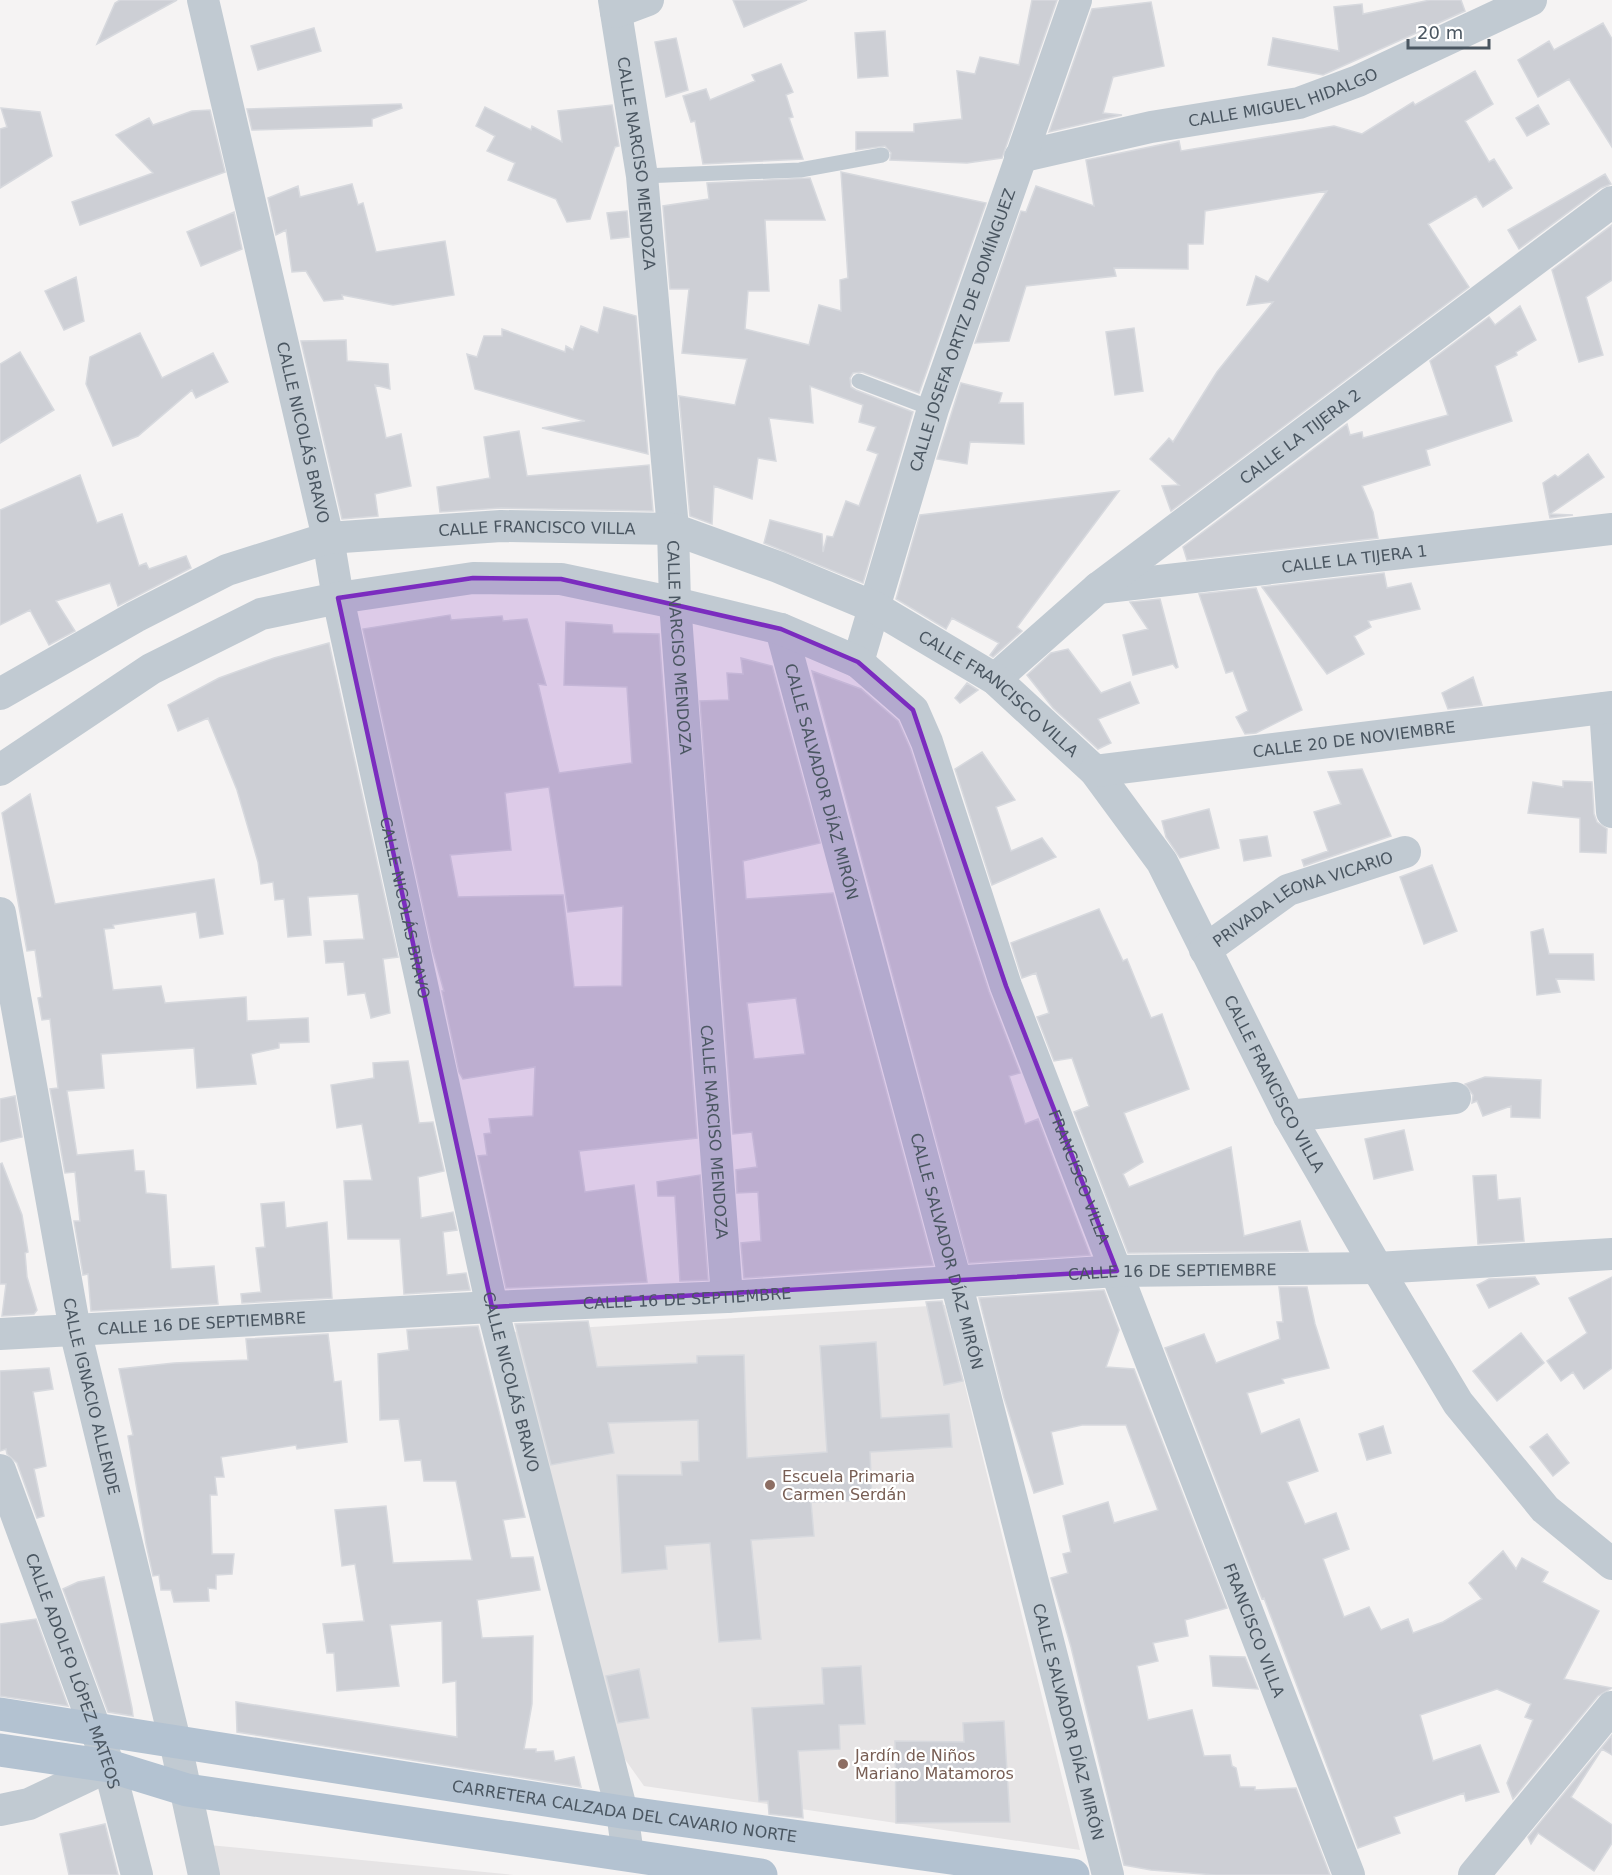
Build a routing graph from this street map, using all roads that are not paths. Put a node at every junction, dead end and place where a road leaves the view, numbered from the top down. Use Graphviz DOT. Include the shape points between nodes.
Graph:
graph roads {
  1 [pos="203,0"];
  2 [pos="648,0"];
  3 [pos="1076,0"];
  4 [pos="1531,0"];
  5 [pos="615,6"];
  6 [pos="882,155"];
  7 [pos="1020,157"];
  8 [pos="642,176"];
  9 [pos="1612,201"];
  10 [pos="859,381"];
  11 [pos="933,409"];
  12 [pos="674,529"];
  13 [pos="1612,529"];
  14 [pos="328,538"];
  15 [pos="1098,588"];
  16 [pos="338,598"];
  17 [pos="675,603"];
  18 [pos="874,608"];
  19 [pos="781,629"];
  20 [pos="858,662"];
  21 [pos="995,679"];
  22 [pos="0,694"];
  23 [pos="1609,708"];
  24 [pos="0,770"];
  25 [pos="1095,771"];
  26 [pos="1612,812"];
  27 [pos="1405,852"];
  28 [pos="0,913"];
  29 [pos="1205,950"];
  30 [pos="1455,1098"];
  31 [pos="1289,1116"];
  32 [pos="1612,1254"];
  33 [pos="1377,1268"];
  34 [pos="1117,1271"];
  35 [pos="956,1282"];
  36 [pos="727,1298"];
  37 [pos="492,1307"];
  38 [pos="75,1330"];
  39 [pos="0,1334"];
  40 [pos="0,1470"];
  41 [pos="1612,1564"];
  42 [pos="1612,1707"];
  43 [pos="0,1714"];
  44 [pos="94,1727"];
  45 [pos="176,1742"];
  46 [pos="0,1750"];
  47 [pos="109,1766"];
  48 [pos="187,1790"];
  49 [pos="0,1810"];
  50 [pos="622,1812"];
  51 [pos="628,1855"];
  52 [pos="138,1875"];
  53 [pos="204,1875"];
  54 [pos="761,1875"];
  55 [pos="1073,1875"];
  56 [pos="1108,1875"];
  57 [pos="1349,1875"];
  58 [pos="1474,1875"];
  1 -- 14 [label="street, CALLE NICOLÁS BRAVO"];
  2 -- 5 [label="street"];
  3 -- 7 [label="street, CALLE JOSEFA ORTIZ DE DOMÍNGUEZ"];
  4 -- 7 [label="street, CALLE MIGUEL HIDALGO" via="1358,81 1299,104 1151,128"];
  5 -- 8 [label="street, CALLE NARCISO MENDOZA"];
  6 -- 8 [label="lane" via="800,170"];
  7 -- 11 [label="street, CALLE JOSEFA ORTIZ DE DOMÍNGUEZ"];
  8 -- 12 [label="street, CALLE NARCISO MENDOZA"];
  9 -- 15 [label="street, CALLE LA TIJERA 2"];
  10 -- 11 [label="lane"];
  11 -- 18 [label="street, CALLE JOSEFA ORTIZ DE DOMÍNGUEZ"];
  12 -- 14 [label="street, CALLE FRANCISCO VILLA" via="501,526"];
  12 -- 17 [label="street, CALLE NARCISO MENDOZA"];
  12 -- 18 [label="street, CALLE FRANCISCO VILLA"];
  13 -- 15 [label="street, CALLE LA TIJERA 1"];
  14 -- 16 [label="street, CALLE NICOLÁS BRAVO"];
  14 -- 22 [label="street, CALLE FRANCISCO VILLA" via="227,570"];
  15 -- 21 [label="street, CALLE LA TIJERA 2"];
  16 -- 17 [label="street" via="473,578 561,579"];
  16 -- 24 [label="street" via="261,614 151,669"];
  16 -- 37 [label="street, CALLE NICOLÁS BRAVO"];
  17 -- 19 [label="street"];
  17 -- 36 [label="street, CALLE NARCISO MENDOZA"];
  18 -- 20 [label="street, CALLE JOSEFA ORTIZ DE DOMÍNGUEZ"];
  18 -- 21 [label="street, CALLE FRANCISCO VILLA"];
  19 -- 20 [label="street"];
  19 -- 35 [label="street, CALLE SALVADOR DÍAZ MIRÓN"];
  20 -- 34 [label="street, FRANCISCO VILLA" via="913,710 927,742 1006,986"];
  21 -- 25 [label="street, CALLE FRANCISCO VILLA"];
  23 -- 25 [label="street, CALLE 20 DE NOVIEMBRE"];
  23 -- 26 [label="street"];
  25 -- 29 [label="street, CALLE FRANCISCO VILLA" via="1162,862"];
  27 -- 29 [label="street, PRIVADA LEONA VICARIO" via="1288,890"];
  28 -- 38 [label="street, CALLE IGNACIO ALLENDE"];
  29 -- 31 [label="street, CALLE FRANCISCO VILLA"];
  30 -- 31 [label="street"];
  31 -- 33 [label="street, CALLE FRANCISCO VILLA"];
  32 -- 33 [label="street, CALLE 16 DE SEPTIEMBRE"];
  33 -- 34 [label="street, CALLE 16 DE SEPTIEMBRE"];
  33 -- 41 [label="street, CALLE FRANCISCO VILLA" via="1458,1403 1545,1509"];
  34 -- 35 [label="street, CALLE 16 DE SEPTIEMBRE"];
  34 -- 57 [label="street, FRANCISCO VILLA"];
  35 -- 36 [label="street, CALLE 16 DE SEPTIEMBRE"];
  35 -- 56 [label="street, CALLE SALVADOR DÍAZ MIRÓN"];
  36 -- 37 [label="street, CALLE 16 DE SEPTIEMBRE"];
  37 -- 38 [label="street, CALLE 16 DE SEPTIEMBRE"];
  37 -- 50 [label="street, CALLE NICOLÁS BRAVO"];
  38 -- 39 [label="street, CALLE 16 DE SEPTIEMBRE"];
  38 -- 45 [label="street, CALLE IGNACIO ALLENDE"];
  40 -- 44 [label="street, CALLE ADOLFO LÓPEZ MATEOS"];
  42 -- 58 [label="street"];
  43 -- 44 [label="main road, CARRETERA CALZADA DEL CAVARIO NORTE"];
  44 -- 45 [label="main road, CARRETERA CALZADA DEL CAVARIO NORTE"];
  44 -- 47 [label="street, CALLE ADOLFO LÓPEZ MATEOS"];
  45 -- 48 [label="street, CALLE IGNACIO ALLENDE"];
  45 -- 50 [label="main road, CARRETERA CALZADA DEL CAVARIO NORTE"];
  46 -- 47 [label="main road"];
  47 -- 48 [label="main road"];
  47 -- 49 [label="street" via="29,1804"];
  47 -- 52 [label="street, CALLE ADOLFO LÓPEZ MATEOS"];
  48 -- 51 [label="main road"];
  48 -- 53 [label="street, CALLE IGNACIO ALLENDE"];
  50 -- 51 [label="street, CALLE NICOLÁS BRAVO"];
  50 -- 55 [label="main road, CARRETERA CALZADA DEL CAVARIO NORTE"];
  51 -- 54 [label="main road"];
}
